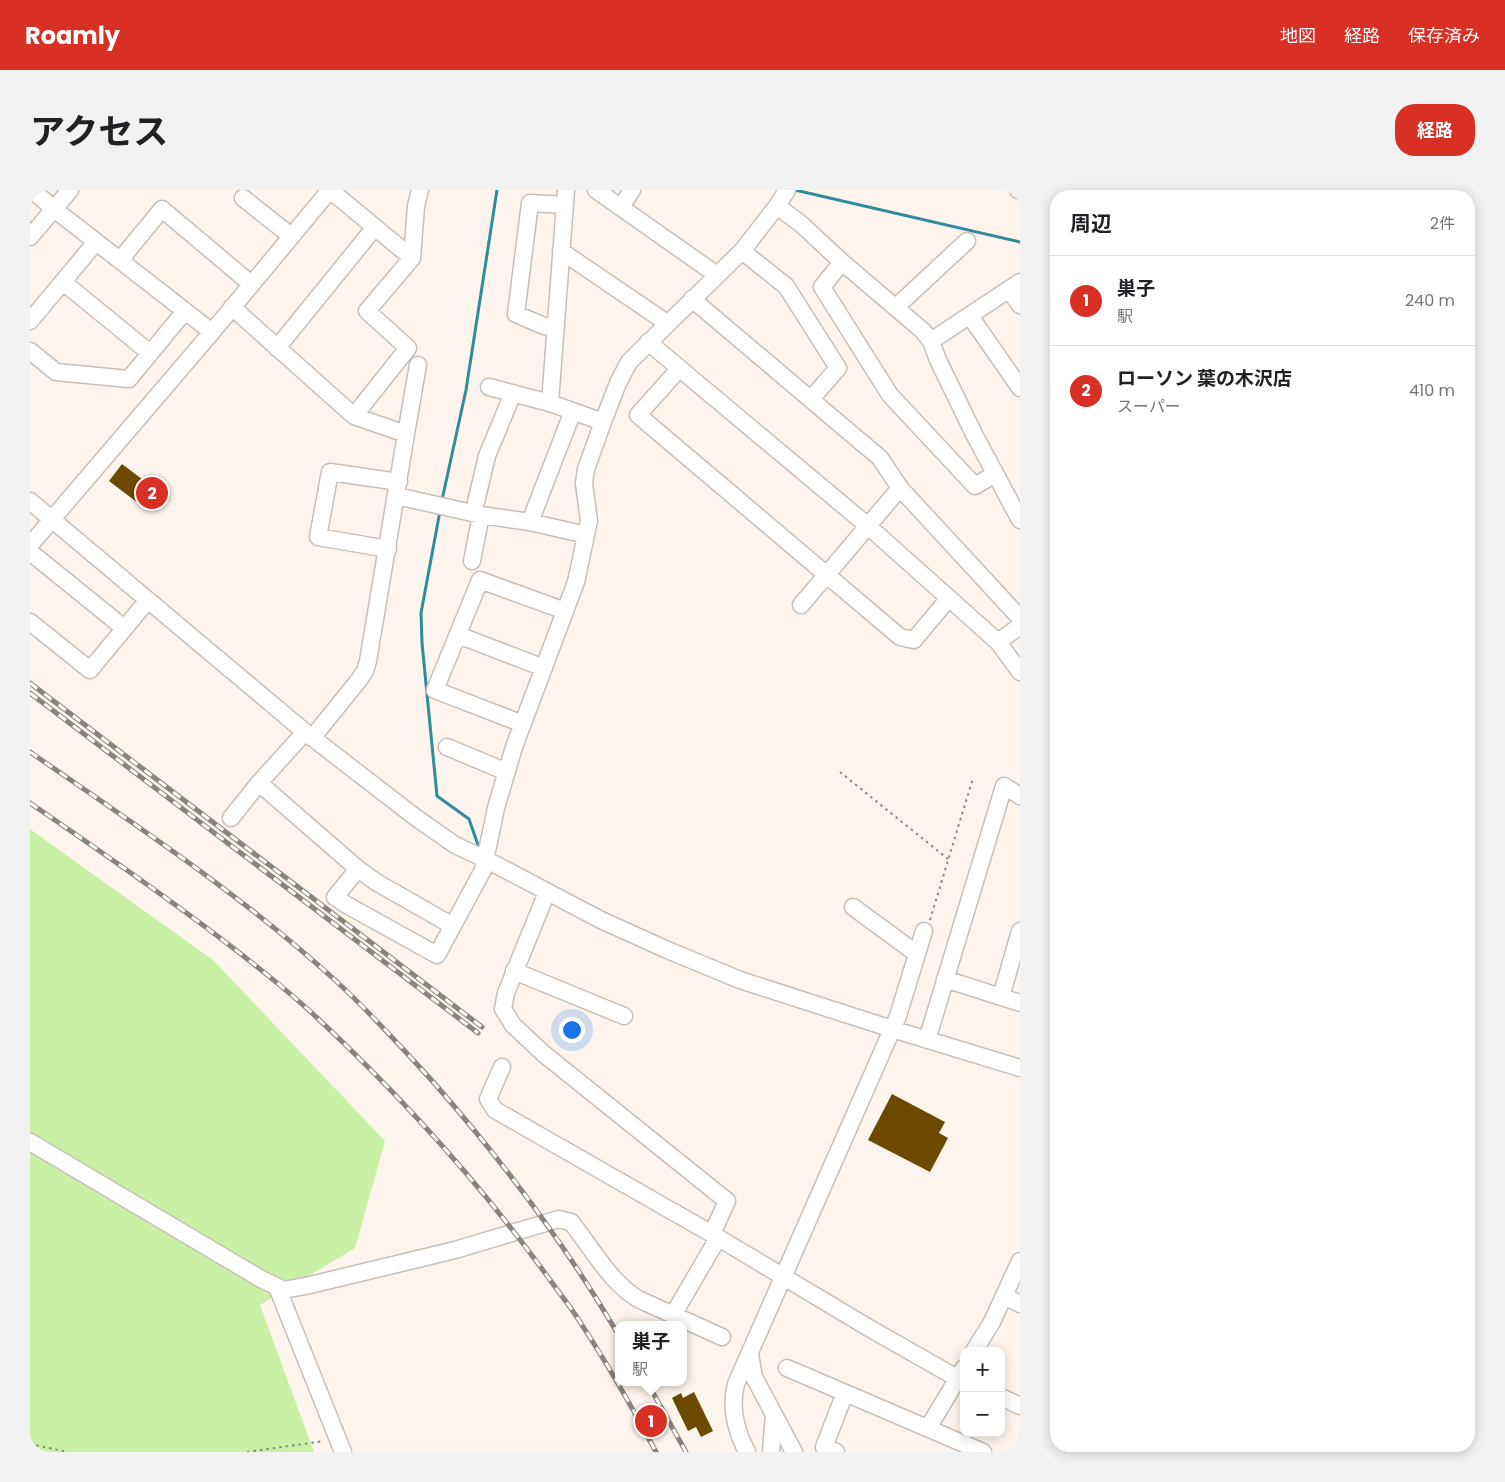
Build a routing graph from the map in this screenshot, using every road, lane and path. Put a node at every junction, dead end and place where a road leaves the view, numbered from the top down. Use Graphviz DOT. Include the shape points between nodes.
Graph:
graph roads {
  1 [pos="32,190"];
  2 [pos="70,190"];
  3 [pos="330,190"];
  4 [pos="420,190"];
  5 [pos="596,190"];
  6 [pos="632,190"];
  7 [pos="783,196"];
  8 [pos="243,198"];
  9 [pos="565,198"];
  10 [pos="621,207"];
  11 [pos="54,209"];
  12 [pos="375,227"];
  13 [pos="291,236"];
  14 [pos="30,237"];
  15 [pos="967,241"];
  16 [pos="96,242"];
  17 [pos="742,250"];
  18 [pos="562,251"];
  19 [pos="412,258"];
  20 [pos="120,260"];
  21 [pos="842,262"];
  22 [pos="717,275"];
  23 [pos="62,282"];
  24 [pos="252,284"];
  25 [pos="1015,286"];
  26 [pos="692,299"];
  27 [pos="1020,305"];
  28 [pos="896,307"];
  29 [pos="232,308"];
  30 [pos="185,311"];
  31 [pos="970,316"];
  32 [pos="30,321"];
  33 [pos="667,323"];
  34 [pos="556,327"];
  35 [pos="212,332"];
  36 [pos="931,341"];
  37 [pos="648,342"];
  38 [pos="277,348"];
  39 [pos="30,351"];
  40 [pos="150,353"];
  41 [pos="418,365"];
  42 [pos="679,369"];
  43 [pos="489,387"];
  44 [pos="1020,388"];
  45 [pos="513,393"];
  46 [pos="811,398"];
  47 [pos="550,403"];
  48 [pos="573,411"];
  49 [pos="354,416"];
  50 [pos="603,422"];
  51 [pos="406,434"];
  52 [pos="995,474"];
  53 [pos="900,488"];
  54 [pos="398,489"];
  55 [pos="30,501"];
  56 [pos="479,509"];
  57 [pos="52,519"];
  58 [pos="1020,520"];
  59 [pos="530,522"];
  60 [pos="868,526"];
  61 [pos="586,535"];
  62 [pos="30,545"];
  63 [pos="388,549"];
  64 [pos="30,552"];
  65 [pos="472,561"];
  66 [pos="827,575"];
  67 [pos="950,598"];
  68 [pos="148,600"];
  69 [pos="801,604"];
  70 [pos="565,611"];
  71 [pos="1020,618"];
  72 [pos="30,622"];
  73 [pos="1020,626"];
  74 [pos="124,628"];
  75 [pos="458,635"];
  76 [pos="998,642"];
  77 [pos="544,668"];
  78 [pos="1020,672"];
  79 [pos="523,724"];
  80 [pos="309,735"];
  81 [pos="447,747"];
  82 [pos="507,772"];
  83 [pos="840,772"];
  84 [pos="973,778"];
  85 [pos="260,783"];
  86 [pos="1020,796"];
  87 [pos="231,818"];
  88 [pos="485,859"];
  89 [pos="948,859"];
  90 [pos="358,869"];
  91 [pos="547,892"];
  92 [pos="853,906"];
  93 [pos="453,926"];
  94 [pos="924,931"];
  95 [pos="1020,931"];
  96 [pos="917,954"];
  97 [pos="514,971"];
  98 [pos="945,979"];
  99 [pos="1001,997"];
  100 [pos="1020,1003"];
  101 [pos="624,1016"];
  102 [pos="892,1029"];
  103 [pos="927,1040"];
  104 [pos="502,1067"];
  105 [pos="1020,1068"];
  106 [pos="30,1142"];
  107 [pos="715,1236"];
  108 [pos="1020,1261"];
  109 [pos="784,1277"];
  110 [pos="277,1287"];
  111 [pos="1004,1296"];
  112 [pos="1020,1304"];
  113 [pos="673,1315"];
  114 [pos="686,1321"];
  115 [pos="687,1321"];
  116 [pos="722,1337"];
  117 [pos="976,1347"];
  118 [pos="750,1354"];
  119 [pos="787,1368"];
  120 [pos="960,1375"];
  121 [pos="960,1378"];
  122 [pos="845,1393"];
  123 [pos="1005,1399"];
  124 [pos="1020,1406"];
  125 [pos="774,1414"];
  126 [pos="928,1428"];
  127 [pos="30,1444"];
  128 [pos="341,1446"];
  129 [pos="68,1452"];
  130 [pos="247,1452"];
  131 [pos="747,1452"];
  132 [pos="771,1452"];
  133 [pos="794,1452"];
  134 [pos="836,1452"];
  135 [pos="982,1452"];
  1 -- 11 [label="street"];
  2 -- 11 [label="street"];
  3 -- 12 [label="street"];
  3 -- 13 [label="street"];
  4 -- 19 [label="street"];
  5 -- 10 [label="street"];
  6 -- 10 [label="street"];
  7 -- 17 [label="street"];
  7 -- 21 [label="street" via="801,224"];
  8 -- 13 [label="street"];
  9 -- 18 [label="street"];
  9 -- 34 [label="street" via="530,203 516,314 544,326"];
  10 -- 22 [label="street"];
  11 -- 14 [label="street"];
  11 -- 16 [label="street"];
  12 -- 19 [label="street"];
  12 -- 38 [label="street"];
  13 -- 24 [label="street"];
  15 -- 28 [label="street"];
  16 -- 20 [label="street"];
  16 -- 23 [label="street"];
  17 -- 22 [label="street"];
  17 -- 46 [label="street" via="786,286 838,368"];
  18 -- 33 [label="street"];
  18 -- 34 [label="street"];
  19 -- 49 [label="street" via="367,311 408,348"];
  20 -- 24 [label="street" via="162,209"];
  20 -- 30 [label="street"];
  21 -- 28 [label="street"];
  21 -- 52 [label="street" via="822,287 890,395 975,486"];
  22 -- 26 [label="street"];
  23 -- 32 [label="street"];
  23 -- 40 [label="street"];
  24 -- 29 [label="street"];
  25 -- 27 [label="street"];
  25 -- 31 [label="street"];
  26 -- 33 [label="street"];
  26 -- 46 [label="street"];
  28 -- 36 [label="street"];
  29 -- 35 [label="street"];
  29 -- 38 [label="street"];
  30 -- 35 [label="street"];
  30 -- 40 [label="street"];
  31 -- 36 [label="street"];
  31 -- 44 [label="street"];
  33 -- 37 [label="street"];
  34 -- 47 [label="street"];
  35 -- 57 [label="street"];
  36 -- 52 [label="street"];
  37 -- 42 [label="street"];
  37 -- 50 [label="street" via="629,362"];
  38 -- 49 [label="street"];
  39 -- 40 [label="street" via="56,372 129,379"];
  41 -- 51 [label="street"];
  42 -- 60 [label="street"];
  42 -- 66 [label="street" via="638,415"];
  43 -- 45 [label="street"];
  45 -- 47 [label="street"];
  45 -- 56 [label="street" via="488,456"];
  46 -- 53 [label="street" via="880,458"];
  47 -- 48 [label="street"];
  48 -- 50 [label="street"];
  48 -- 59 [label="street"];
  49 -- 51 [label="street"];
  50 -- 61 [label="street" via="586,469 584,484 589,521"];
  51 -- 54 [label="street"];
  52 -- 58 [label="street"];
  53 -- 60 [label="street"];
  53 -- 71 [label="street"];
  54 -- 56 [label="street" via="440,506"];
  54 -- 63 [label="street"];
  54 -- 63 [label="street" via="330,472 318,537"];
  55 -- 57 [label="street"];
  56 -- 59 [label="street"];
  56 -- 65 [label="street"];
  57 -- 62 [label="street"];
  57 -- 68 [label="street"];
  59 -- 61 [label="street"];
  60 -- 66 [label="street"];
  60 -- 67 [label="street"];
  61 -- 70 [label="street" via="576,582"];
  63 -- 80 [label="street" via="365,671"];
  64 -- 74 [label="street"];
  66 -- 67 [label="street" via="900,637 914,640"];
  66 -- 69 [label="street"];
  67 -- 76 [label="street"];
  68 -- 74 [label="street"];
  68 -- 80 [label="street"];
  70 -- 75 [label="street" via="480,580"];
  70 -- 77 [label="street"];
  72 -- 74 [label="street" via="90,670"];
  73 -- 76 [label="street"];
  75 -- 77 [label="street"];
  75 -- 79 [label="street" via="435,690"];
  76 -- 78 [label="street"];
  77 -- 79 [label="street"];
  79 -- 82 [label="street"];
  80 -- 85 [label="street"];
  80 -- 88 [label="street" via="415,817 456,845"];
  81 -- 82 [label="street"];
  82 -- 88 [label="street"];
  83 -- 89 [label="path"];
  84 -- 89 [label="path"];
  85 -- 87 [label="street"];
  85 -- 90 [label="street"];
  86 -- 98 [label="street" via="1004,786"];
  88 -- 91 [label="street"];
  88 -- 93 [label="street" via="484,870"];
  89 -- 94 [label="path"];
  90 -- 93 [label="street"];
  90 -- 93 [label="street" via="335,897 345,904 437,955"];
  91 -- 97 [label="street"];
  91 -- 102 [label="street" via="610,924 740,980"];
  92 -- 96 [label="street"];
  94 -- 96 [label="street"];
  95 -- 99 [label="street"];
  96 -- 102 [label="street"];
  97 -- 101 [label="street"];
  97 -- 107 [label="street" via="503,1009 513,1024 544,1054 727,1201"];
  98 -- 99 [label="street"];
  98 -- 103 [label="street"];
  99 -- 100 [label="street"];
  102 -- 103 [label="street"];
  102 -- 109 [label="street"];
  103 -- 105 [label="street"];
  104 -- 107 [label="street" via="488,1099 495,1110"];
  106 -- 110 [label="street"];
  107 -- 109 [label="street"];
  107 -- 113 [label="street"];
  108 -- 111 [label="street"];
  109 -- 118 [label="street"];
  109 -- 120 [label="street"];
  110 -- 113 [label="street" via="284,1290 310,1285 456,1250 559,1219 571,1222 626,1292"];
  110 -- 128 [label="street"];
  111 -- 112 [label="street"];
  111 -- 117 [label="street"];
  113 -- 114 [label="street"];
  115 -- 116 [label="street"];
  118 -- 125 [label="street" via="754,1377"];
  118 -- 131 [label="street" via="736,1384 733,1404 740,1440"];
  119 -- 122 [label="street"];
  121 -- 126 [label="street"];
  122 -- 126 [label="street"];
  122 -- 134 [label="street" via="824,1447"];
  123 -- 124 [label="street"];
  125 -- 132 [label="street"];
  125 -- 133 [label="street"];
  126 -- 135 [label="street"];
  127 -- 129 [label="path"];
  128 -- 130 [label="path"];
}
